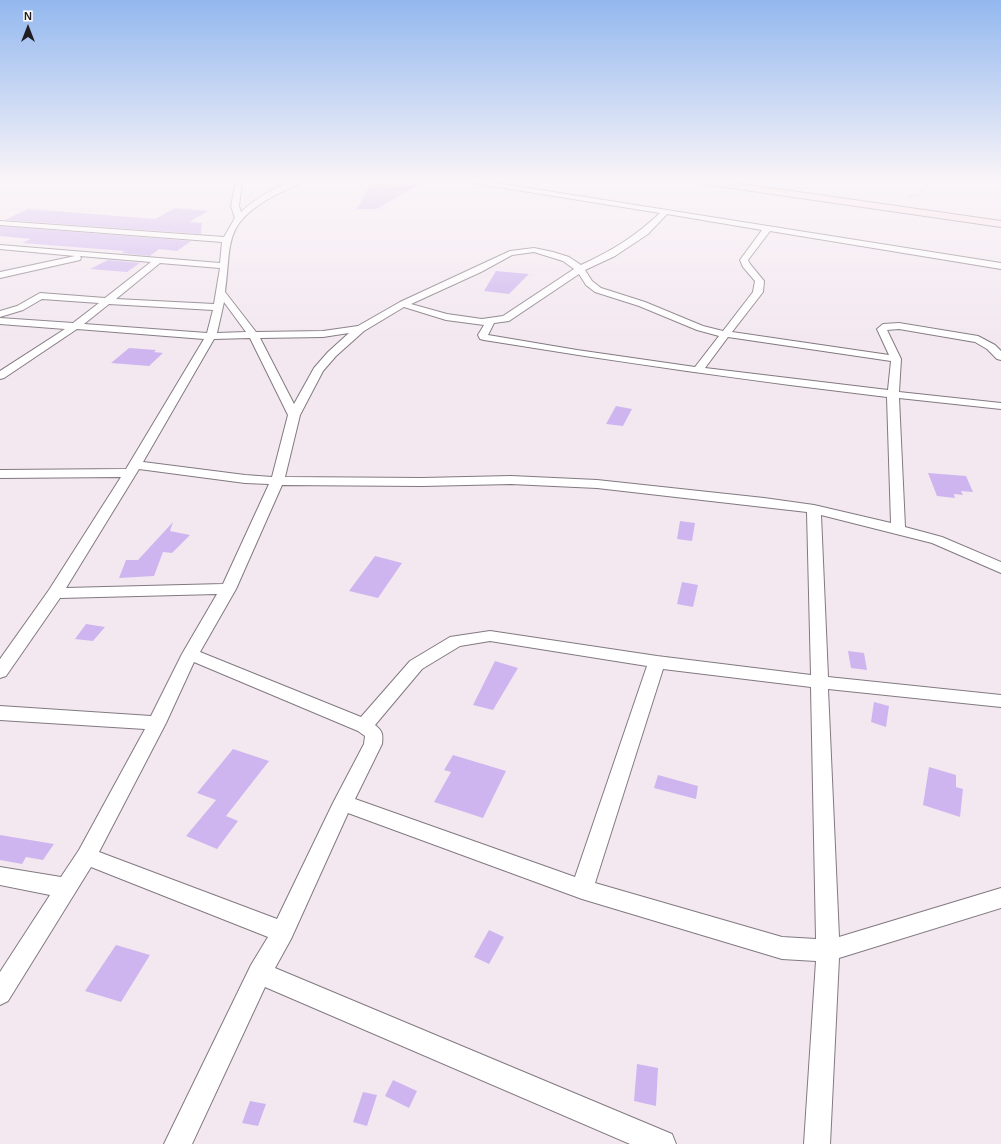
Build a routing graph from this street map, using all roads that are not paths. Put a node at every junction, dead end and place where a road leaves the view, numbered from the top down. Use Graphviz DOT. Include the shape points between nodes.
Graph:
graph roads {
  1 [pos="152,234"];
  2 [pos="228,234"];
  3 [pos="641,234"];
  4 [pos="763,234"];
  5 [pos="807,234"];
  6 [pos="227,240"];
  7 [pos="0,248"];
  8 [pos="93,255"];
  9 [pos="159,260"];
  10 [pos="224,266"];
  11 [pos="1001,266"];
  12 [pos="580,269"];
  13 [pos="0,275"];
  14 [pos="218,299"];
  15 [pos="107,301"];
  16 [pos="403,304"];
  17 [pos="0,314"];
  18 [pos="0,321"];
  19 [pos="490,322"];
  20 [pos="74,327"];
  21 [pos="360,329"];
  22 [pos="725,334"];
  23 [pos="253,335"];
  24 [pos="211,336"];
  25 [pos="1001,357"];
  26 [pos="896,359"];
  27 [pos="698,370"];
  28 [pos="0,376"];
  29 [pos="893,394"];
  30 [pos="1001,406"];
  31 [pos="294,415"];
  32 [pos="132,469"];
  33 [pos="0,474"];
  34 [pos="278,481"];
  35 [pos="814,509"];
  36 [pos="898,528"];
  37 [pos="1001,568"];
  38 [pos="228,589"];
  39 [pos="55,593"];
  40 [pos="190,654"];
  41 [pos="657,662"];
  42 [pos="0,672"];
  43 [pos="819,682"];
  44 [pos="1001,701"];
  45 [pos="0,713"];
  46 [pos="157,723"];
  47 [pos="364,726"];
  48 [pos="343,803"];
  49 [pos="86,856"];
  50 [pos="0,876"];
  51 [pos="66,888"];
  52 [pos="582,889"];
  53 [pos="1001,898"];
  54 [pos="283,932"];
  55 [pos="828,951"];
  56 [pos="259,973"];
  57 [pos="0,993"];
  58 [pos="178,1144"];
  59 [pos="662,1144"];
  60 [pos="817,1144"];
  1 -- 6 [label="street"];
  2 -- 6 [label="street"];
  3 -- 12 [label="street" via="612,254"];
  4 -- 22 [label="street" via="744,260 760,281 758,292"];
  5 -- 11 [label="street"];
  6 -- 10 [label="street"];
  7 -- 8 [label="street"];
  8 -- 9 [label="street"];
  8 -- 13 [label="street"];
  9 -- 10 [label="street"];
  9 -- 15 [label="street"];
  10 -- 14 [label="street"];
  12 -- 16 [label="street" via="553,254 534,250 510,253"];
  12 -- 19 [label="street" via="506,319"];
  12 -- 22 [label="street" via="589,283 598,290 642,304 700,328"];
  14 -- 15 [label="street" via="163,305"];
  14 -- 23 [label="street"];
  14 -- 24 [label="street"];
  15 -- 17 [label="street" via="40,296 20,308"];
  15 -- 20 [label="street"];
  16 -- 19 [label="street" via="446,317"];
  16 -- 21 [label="street"];
  18 -- 20 [label="street"];
  19 -- 27 [label="street" via="484,337"];
  20 -- 24 [label="street"];
  20 -- 28 [label="street"];
  21 -- 23 [label="street" via="322,334"];
  21 -- 31 [label="street" via="318,370"];
  22 -- 26 [label="street"];
  22 -- 27 [label="street"];
  23 -- 24 [label="street"];
  23 -- 31 [label="street"];
  24 -- 32 [label="street"];
  25 -- 26 [label="street" via="978,339 886,326 882,329"];
  26 -- 29 [label="street"];
  27 -- 29 [label="street"];
  29 -- 30 [label="street"];
  29 -- 36 [label="street"];
  31 -- 34 [label="street"];
  32 -- 33 [label="street"];
  32 -- 34 [label="street"];
  32 -- 39 [label="street"];
  34 -- 35 [label="street" via="511,480 597,484"];
  34 -- 38 [label="street"];
  35 -- 36 [label="street"];
  35 -- 43 [label="street"];
  36 -- 37 [label="street" via="937,540"];
  38 -- 39 [label="street"];
  38 -- 40 [label="street"];
  39 -- 42 [label="street"];
  40 -- 46 [label="street"];
  40 -- 47 [label="street"];
  41 -- 43 [label="street"];
  41 -- 47 [label="street" via="490,636 456,641 416,665"];
  41 -- 52 [label="street"];
  43 -- 44 [label="street"];
  43 -- 55 [label="street"];
  45 -- 46 [label="street"];
  46 -- 49 [label="street"];
  47 -- 48 [label="street" via="374,734 373,744"];
  48 -- 52 [label="street"];
  48 -- 54 [label="street"];
  49 -- 51 [label="street"];
  49 -- 54 [label="street"];
  50 -- 51 [label="street"];
  51 -- 57 [label="street"];
  52 -- 55 [label="street" via="782,948"];
  53 -- 55 [label="street"];
  54 -- 56 [label="street"];
  55 -- 60 [label="street"];
  56 -- 58 [label="street"];
  56 -- 59 [label="street"];
}
